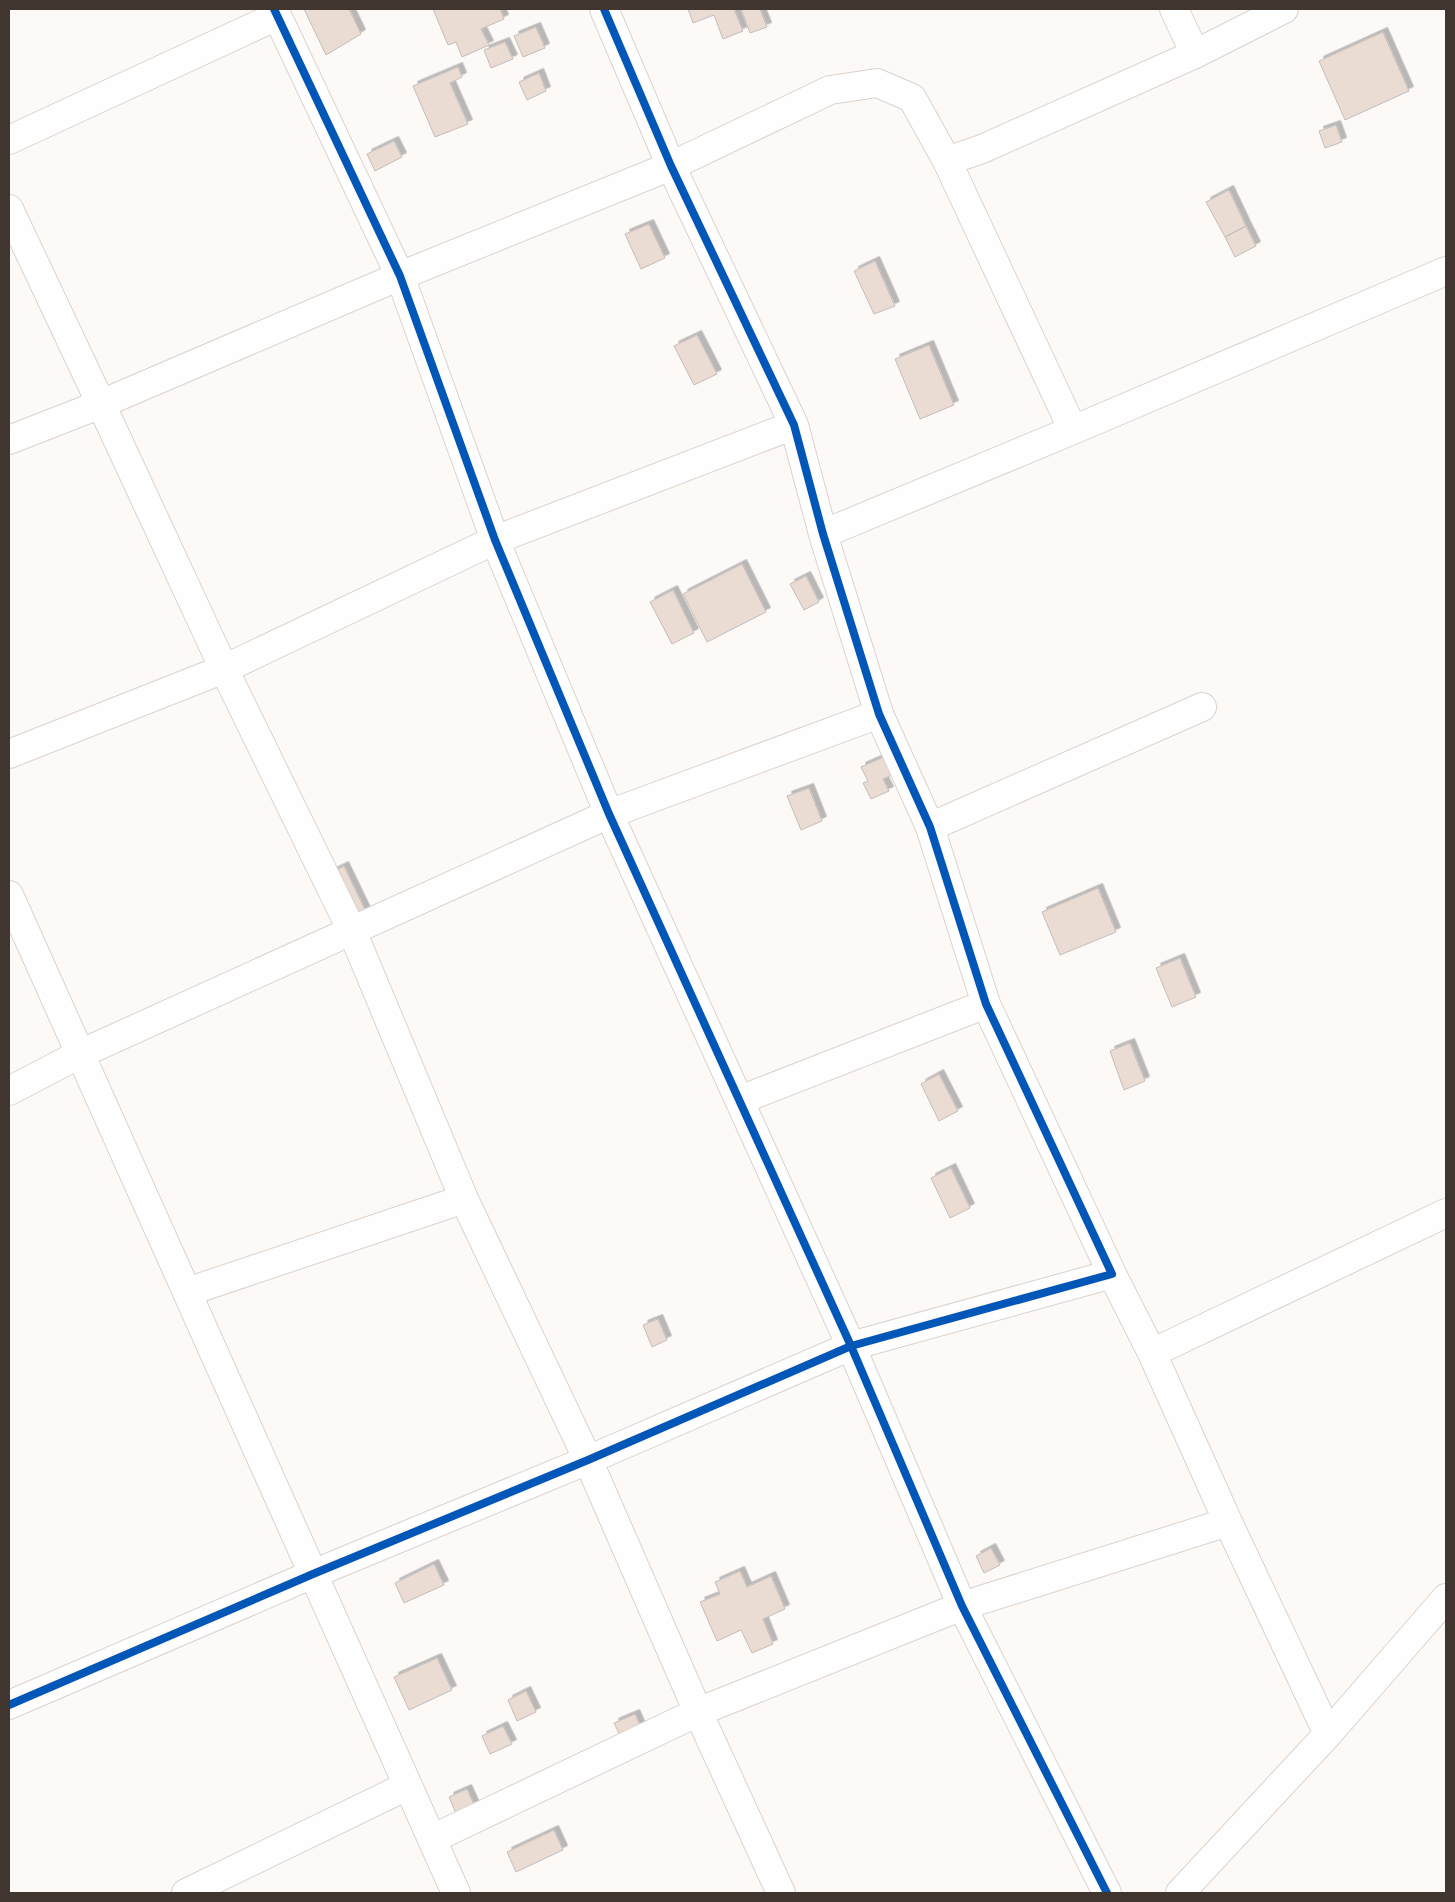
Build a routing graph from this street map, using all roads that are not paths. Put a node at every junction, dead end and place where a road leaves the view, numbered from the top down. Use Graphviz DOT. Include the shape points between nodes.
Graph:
graph roads {
  1 [pos="604,9"];
  2 [pos="1174,9"];
  3 [pos="1284,9"];
  4 [pos="276,12"];
  5 [pos="1195,54"];
  6 [pos="9,140"];
  7 [pos="947,160"];
  8 [pos="671,166"];
  9 [pos="9,209"];
  10 [pos="1446,271"];
  11 [pos="400,276"];
  12 [pos="101,404"];
  13 [pos="794,425"];
  14 [pos="1073,430"];
  15 [pos="9,440"];
  16 [pos="823,534"];
  17 [pos="494,540"];
  18 [pos="224,670"];
  19 [pos="1202,707"];
  20 [pos="879,714"];
  21 [pos="9,754"];
  22 [pos="609,814"];
  23 [pos="930,827"];
  24 [pos="9,895"];
  25 [pos="352,931"];
  26 [pos="986,1004"];
  27 [pos="80,1054"];
  28 [pos="9,1091"];
  29 [pos="740,1100"];
  30 [pos="464,1199"];
  31 [pos="1446,1213"];
  32 [pos="1112,1274"];
  33 [pos="187,1292"];
  34 [pos="852,1346"];
  35 [pos="1152,1353"];
  36 [pos="588,1460"];
  37 [pos="1228,1522"];
  38 [pos="313,1574"];
  39 [pos="1446,1598"];
  40 [pos="962,1606"];
  41 [pos="9,1705"];
  42 [pos="698,1712"];
  43 [pos="1328,1734"];
  44 [pos="408,1786"];
  45 [pos="432,1839"];
  46 [pos="186,1893"];
  47 [pos="456,1893"];
  48 [pos="781,1893"];
  49 [pos="1107,1893"];
  50 [pos="1180,1893"];
  1 -- 8 [label="street"];
  2 -- 5 [label="street"];
  3 -- 5 [label="street"];
  4 -- 6 [label="street"];
  4 -- 11 [label="street"];
  5 -- 7 [label="street" via="982,149"];
  7 -- 8 [label="street" via="912,98 877,83 830,90"];
  7 -- 14 [label="street"];
  8 -- 11 [label="street"];
  8 -- 13 [label="street"];
  9 -- 12 [label="street"];
  10 -- 14 [label="street"];
  11 -- 12 [label="street"];
  11 -- 17 [label="street"];
  12 -- 15 [label="street"];
  12 -- 18 [label="street"];
  13 -- 16 [label="street"];
  13 -- 17 [label="street"];
  14 -- 16 [label="street"];
  16 -- 20 [label="street"];
  17 -- 18 [label="street"];
  17 -- 22 [label="street"];
  18 -- 21 [label="street"];
  18 -- 25 [label="street"];
  19 -- 23 [label="street"];
  20 -- 22 [label="street"];
  20 -- 23 [label="street"];
  22 -- 25 [label="street"];
  22 -- 29 [label="street"];
  23 -- 26 [label="street"];
  24 -- 27 [label="street"];
  25 -- 27 [label="street"];
  25 -- 30 [label="street"];
  26 -- 29 [label="street"];
  26 -- 32 [label="street"];
  27 -- 28 [label="street"];
  27 -- 33 [label="street"];
  29 -- 34 [label="street"];
  30 -- 33 [label="street"];
  30 -- 36 [label="street"];
  31 -- 35 [label="street"];
  32 -- 34 [label="street"];
  32 -- 35 [label="street"];
  33 -- 38 [label="street"];
  34 -- 36 [label="street"];
  34 -- 40 [label="street"];
  35 -- 37 [label="street"];
  36 -- 38 [label="street"];
  36 -- 42 [label="street"];
  37 -- 40 [label="street"];
  37 -- 43 [label="street"];
  38 -- 41 [label="street"];
  38 -- 44 [label="street"];
  39 -- 43 [label="street"];
  40 -- 42 [label="street"];
  40 -- 49 [label="street"];
  42 -- 45 [label="street"];
  42 -- 48 [label="street"];
  43 -- 50 [label="street"];
  44 -- 45 [label="street"];
  44 -- 46 [label="street"];
  45 -- 47 [label="street"];
}
